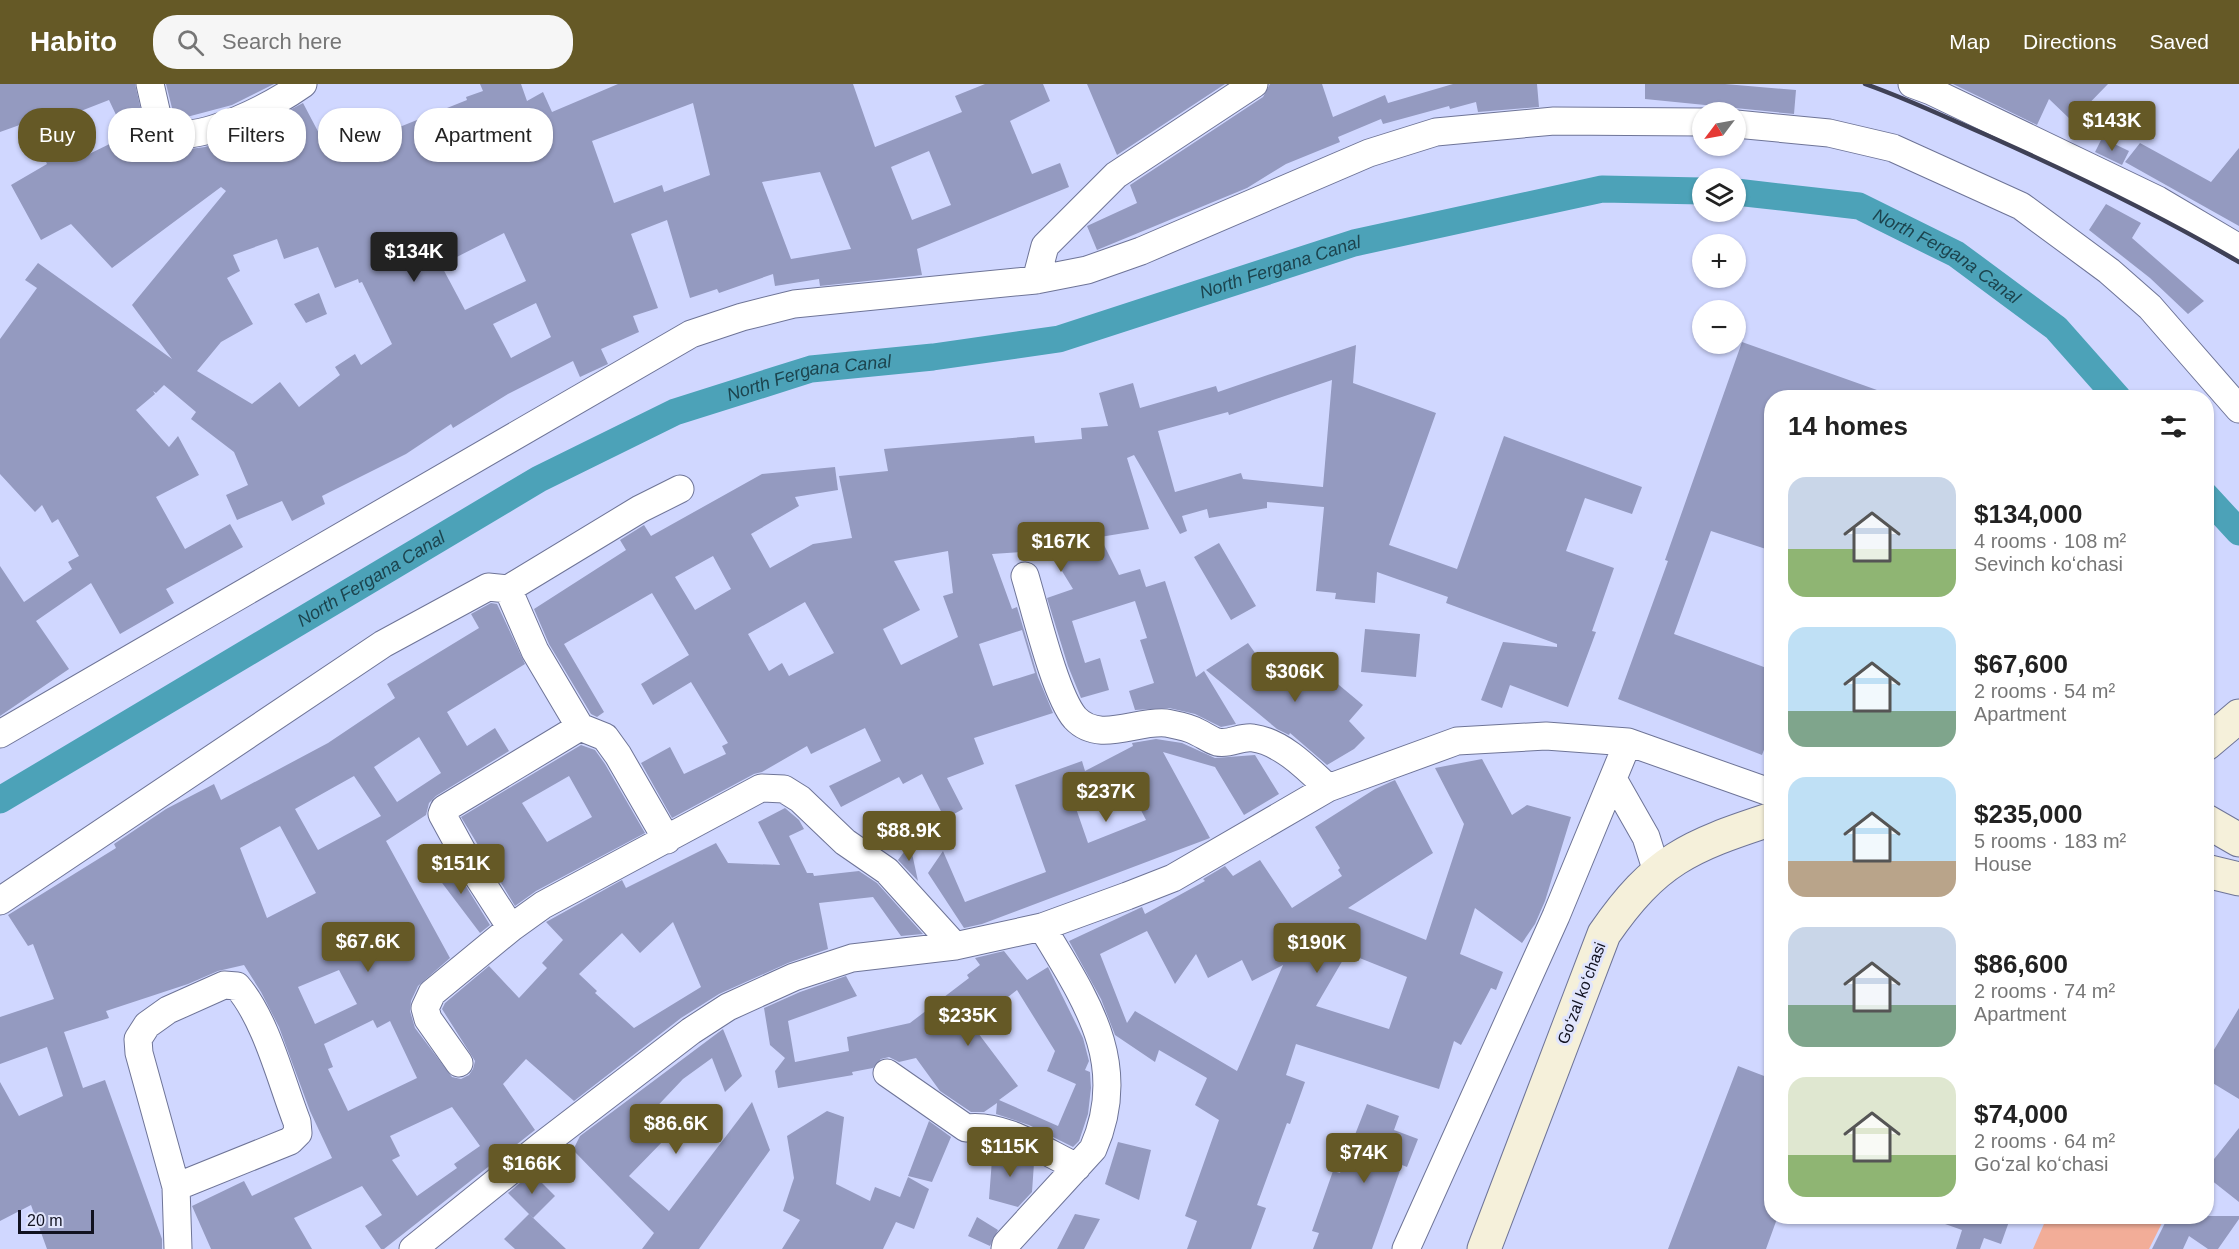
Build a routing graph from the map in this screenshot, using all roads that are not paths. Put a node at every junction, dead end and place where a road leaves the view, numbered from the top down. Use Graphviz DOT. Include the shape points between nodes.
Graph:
graph roads {
  1 [pos="150,84"];
  2 [pos="303,84"];
  3 [pos="1254,84"];
  4 [pos="1912,84"];
  5 [pos="1692,122"];
  6 [pos="1746,125"];
  7 [pos="2239,248"];
  8 [pos="1036,280"];
  9 [pos="2239,409"];
  10 [pos="680,489"];
  11 [pos="1025,576"];
  12 [pos="508,589"];
  13 [pos="2239,716"];
  14 [pos="580,727"];
  15 [pos="0,734"];
  16 [pos="2214,737"];
  17 [pos="1628,742"];
  18 [pos="1613,779"];
  19 [pos="1328,788"];
  20 [pos="1764,790"];
  21 [pos="1764,822"];
  22 [pos="2214,826"];
  23 [pos="667,840"];
  24 [pos="2239,840"];
  25 [pos="1657,872"];
  26 [pos="2214,873"];
  27 [pos="2239,879"];
  28 [pos="0,901"];
  29 [pos="1042,927"];
  30 [pos="511,928"];
  31 [pos="956,946"];
  32 [pos="459,1063"];
  33 [pos="887,1073"];
  34 [pos="1077,1167"];
  35 [pos="176,1187"];
  36 [pos="178,1249"];
  37 [pos="413,1249"];
  38 [pos="1005,1249"];
  39 [pos="1406,1249"];
  40 [pos="1484,1249"];
  1 -- 2 [label="street" via="158,119 168,133 181,136 246,118"];
  3 -- 8 [label="street" via="1116,175 1045,246"];
  4 -- 7 [label="street" via="2158,200"];
  5 -- 8 [label="street" via="1554,121 1436,132 1369,153 1087,270"];
  6 -- 9 [label="street" via="1828,133 1893,148 2021,206 2109,271 2150,307"];
  8 -- 15 [label="street" via="794,304 691,334"];
  10 -- 12 [label="street"];
  11 -- 19 [label="street" via="1061,694 1074,717 1086,727 1097,731 1165,723 1195,730 1216,742 1252,737 1298,760"];
  12 -- 14 [label="street" via="535,651"];
  12 -- 28 [label="street" via="488,586 383,644"];
  13 -- 16 [label="main road"];
  14 -- 23 [label="street" via="605,737"];
  14 -- 30 [label="street" via="444,808 444,823"];
  17 -- 18 [label="street"];
  17 -- 19 [label="street" via="1546,736 1457,741"];
  17 -- 20 [label="street"];
  18 -- 25 [label="street" via="1646,837"];
  18 -- 39 [label="street" via="1556,916"];
  19 -- 29 [label="street" via="1173,878"];
  21 -- 25 [label="main road, Goʻzal koʻchasi" via="1708,840"];
  22 -- 24 [label="main road"];
  23 -- 30 [label="street" via="543,905"];
  23 -- 31 [label="street" via="761,788 784,789 845,842 887,871"];
  25 -- 40 [label="main road, Goʻzal koʻchasi" via="1629,897 1604,933"];
  26 -- 27 [label="main road"];
  29 -- 31 [label="street"];
  29 -- 34 [label="street" via="1080,990 1105,1053 1106,1104 1100,1132 1093,1149"];
  30 -- 32 [label="street" via="426,1000 428,1019"];
  31 -- 37 [label="street" via="852,958 794,977 728,1007 541,1146"];
  33 -- 34 [label="street" via="966,1128 984,1126 1016,1137"];
  34 -- 38 [label="street"];
  35 -- 35 [label="street" via="138,1039 147,1024 168,1010 224,985 237,987 248,999 266,1041 298,1133 290,1141"];
  35 -- 36 [label="street"];
}
